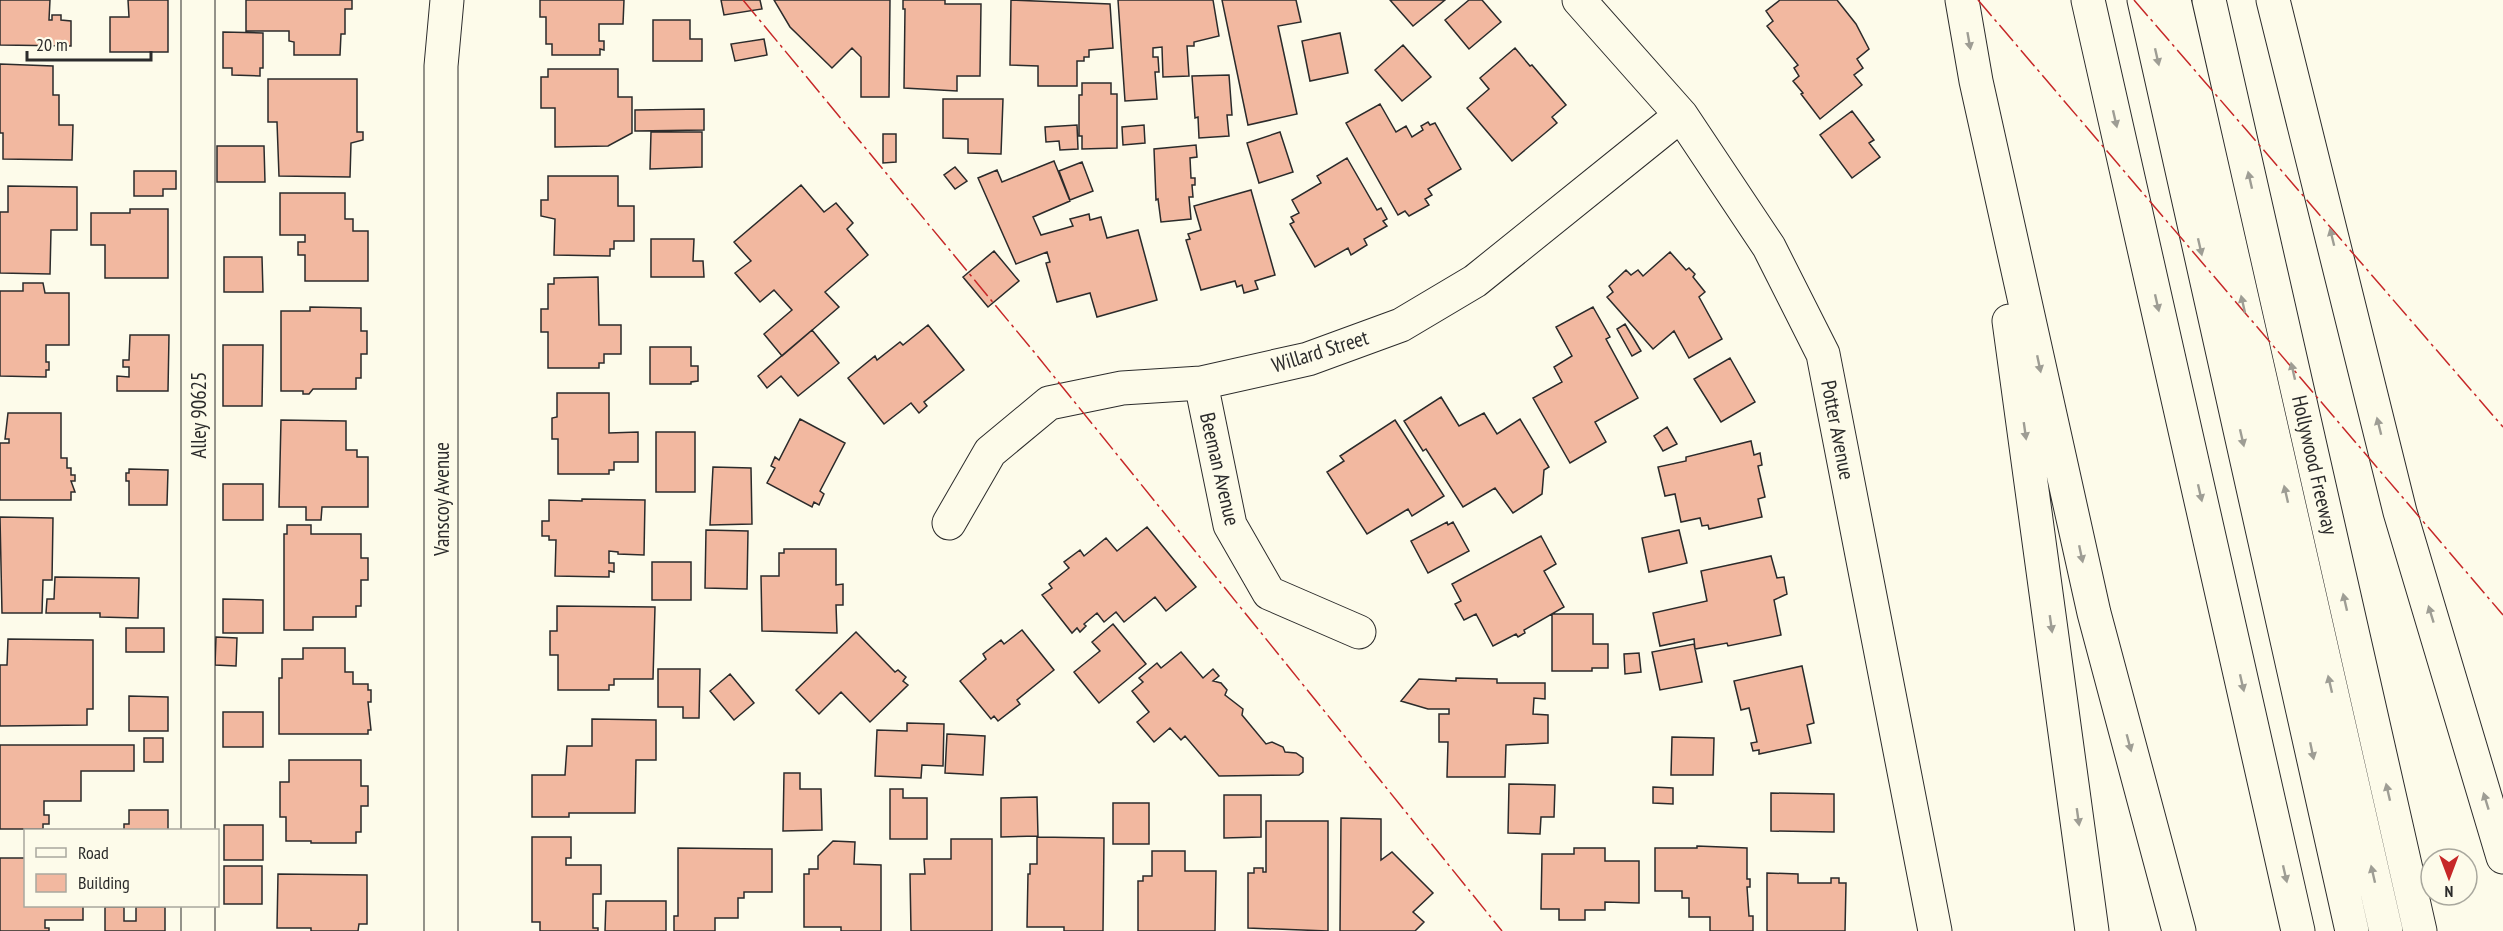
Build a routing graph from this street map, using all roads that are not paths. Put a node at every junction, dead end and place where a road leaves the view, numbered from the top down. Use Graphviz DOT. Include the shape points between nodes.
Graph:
graph roads {
  1 [pos="198,0"];
  2 [pos="447,0"];
  3 [pos="1579,0"];
  4 [pos="1962,0"];
  5 [pos="2088,0"];
  6 [pos="2144,0"];
  7 [pos="2174,0"];
  8 [pos="2209,0"];
  9 [pos="2273,0"];
  10 [pos="1976,81"];
  11 [pos="1681,115"];
  12 [pos="1201,383"];
  13 [pos="949,523"];
  14 [pos="1359,632"];
  15 [pos="198,829"];
  16 [pos="2503,857"];
  17 [pos="198,907"];
  18 [pos="198,931"];
  19 [pos="441,931"];
  20 [pos="1935,931"];
  21 [pos="2092,931"];
  22 [pos="2179,931"];
  23 [pos="2298,931"];
  24 [pos="2352,931"];
  25 [pos="2386,931"];
  26 [pos="2420,931"];
  1 -- 15 [label="main road, Alley 90625"];
  2 -- 19 [label="main road, Vanscoy Avenue" via="441,66"];
  3 -- 11 [label="main road, Potter Avenue"];
  4 -- 10 [label="main road, one-way"];
  5 -- 23 [label="main road, one-way"];
  6 -- 24 [label="main road, one-way"];
  25 -- 7 [label="main road, one-way"];
  26 -- 8 [label="main road, Hollywood Freeway, one-way"];
  16 -- 9 [label="main road, one-way" via="2400,512"];
  10 -- 21 [label="main road, one-way"];
  10 -- 22 [label="main road, one-way" via="2094,613"];
  11 -- 12 [label="main road, Willard Street" via="1474,281 1401,325 1308,359"];
  11 -- 20 [label="main road, Potter Avenue" via="1769,247 1823,354"];
  12 -- 13 [label="main road, Willard Street" via="1122,388 1049,403 990,452"];
  12 -- 14 [label="main road, Beeman Avenue" via="1230,525 1269,593"];
  17 -- 18 [label="main road"];
}
